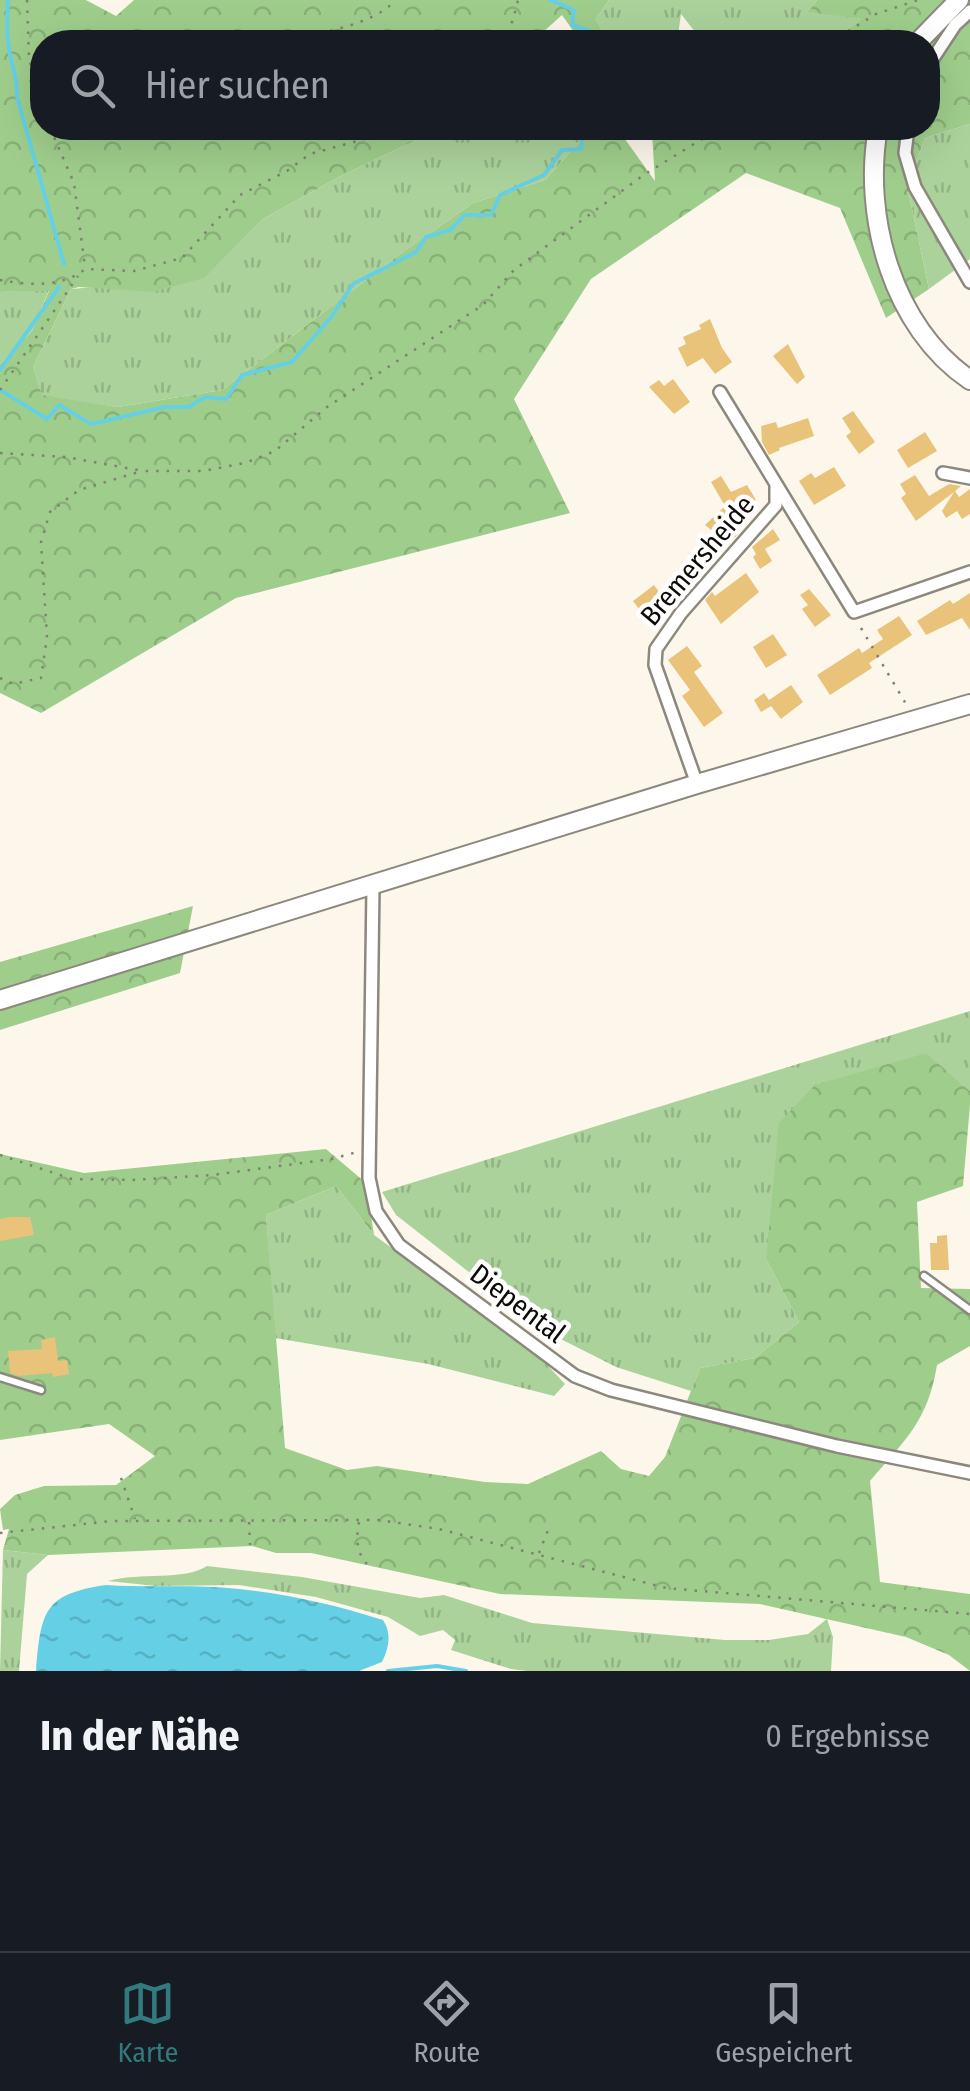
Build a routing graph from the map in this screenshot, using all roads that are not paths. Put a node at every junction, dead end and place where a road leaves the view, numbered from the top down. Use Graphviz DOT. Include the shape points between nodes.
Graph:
graph roads {
  1 [pos="959,0"];
  2 [pos="970,11"];
  3 [pos="930,30"];
  4 [pos="940,48"];
  5 [pos="876,140"];
  6 [pos="907,140"];
  7 [pos="970,282"];
  8 [pos="970,380"];
  9 [pos="720,392"];
  10 [pos="942,474"];
  11 [pos="970,478"];
  12 [pos="775,480"];
  13 [pos="970,572"];
  14 [pos="970,704"];
  15 [pos="697,784"];
  16 [pos="373,887"];
  17 [pos="0,1000"];
  18 [pos="924,1276"];
  19 [pos="970,1310"];
  20 [pos="0,1377"];
  21 [pos="41,1390"];
  22 [pos="970,1472"];
  1 -- 3 [label="main road"];
  2 -- 4 [label="street"];
  5 -- 8 [label="main road" via="878,220 891,272 926,341"];
  6 -- 7 [label="street" via="916,188"];
  9 -- 12 [label="street, Bremersheide"];
  10 -- 11 [label="street"];
  12 -- 13 [label="street, Bremersheide" via="854,612"];
  12 -- 15 [label="street, Bremersheide" via="776,504 656,649 655,665"];
  14 -- 15 [label="main road"];
  15 -- 16 [label="main road"];
  16 -- 17 [label="main road"];
  16 -- 22 [label="street, Diepental" via="369,1178 376,1211 399,1245 574,1376 837,1446"];
  18 -- 19 [label="lane"];
  20 -- 21 [label="lane"];
}
